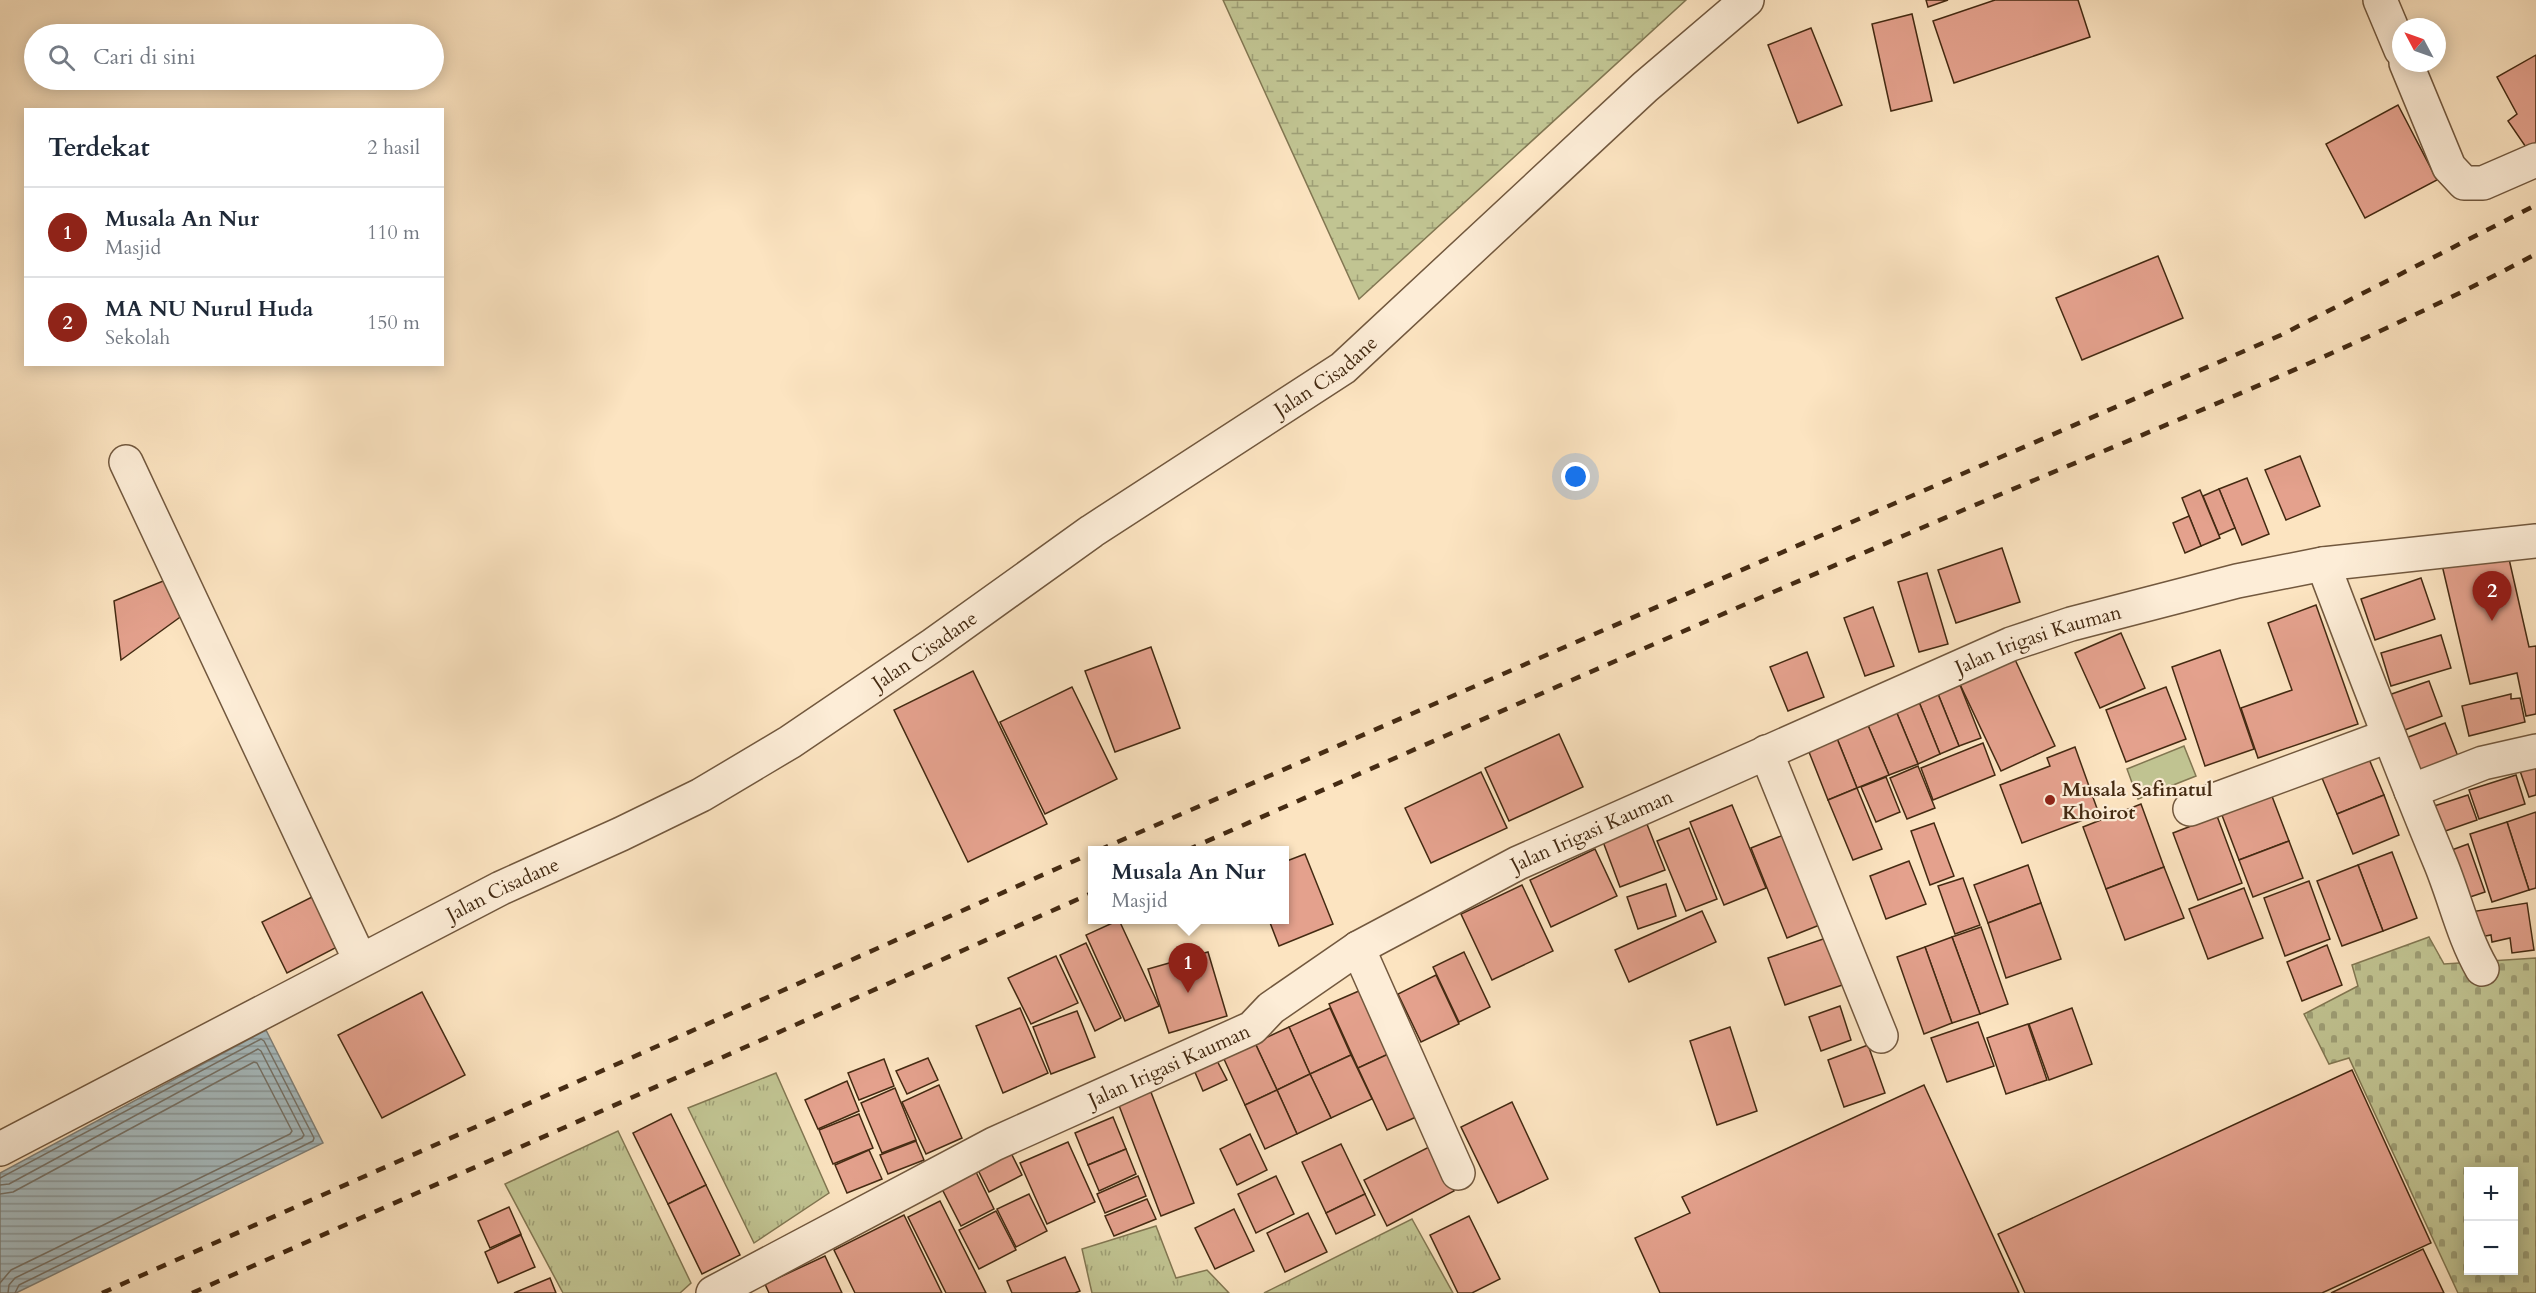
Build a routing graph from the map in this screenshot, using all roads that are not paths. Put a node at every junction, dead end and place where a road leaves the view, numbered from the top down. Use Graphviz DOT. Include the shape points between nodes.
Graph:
graph roads {
  1 [pos="1747,0"];
  2 [pos="2380,0"];
  3 [pos="2392,29"];
  4 [pos="2410,72"];
  5 [pos="2536,160"];
  6 [pos="126,462"];
  7 [pos="2536,541"];
  8 [pos="2323,564"];
  9 [pos="2388,736"];
  10 [pos="2536,751"];
  11 [pos="1766,752"];
  12 [pos="2411,791"];
  13 [pos="2190,808"];
  14 [pos="1358,948"];
  15 [pos="360,960"];
  16 [pos="2482,969"];
  17 [pos="1881,1036"];
  18 [pos="0,1149"];
  19 [pos="1458,1173"];
  20 [pos="713,1293"];
  1 -- 15 [label="street, Jalan Cisadane" via="1645,87 1343,368 1092,531 790,742 701,795 501,888"];
  2 -- 3 [label="street"];
  4 -- 5 [label="street" via="2449,167 2464,183 2483,183"];
  6 -- 15 [label="street"];
  7 -- 8 [label="street, Jalan Irigasi Kauman"];
  8 -- 9 [label="street"];
  8 -- 11 [label="street, Jalan Irigasi Kauman" via="2237,581 2071,624 2011,644"];
  9 -- 12 [label="street"];
  9 -- 13 [label="street"];
  10 -- 12 [label="street" via="2483,763"];
  11 -- 14 [label="street, Jalan Irigasi Kauman" via="1518,863"];
  11 -- 17 [label="street"];
  12 -- 16 [label="street" via="2471,951"];
  14 -- 19 [label="street"];
  14 -- 20 [label="street, Jalan Irigasi Kauman" via="1271,1008 1252,1028 994,1144"];
  15 -- 18 [label="street, Jalan Cisadane"];
}
